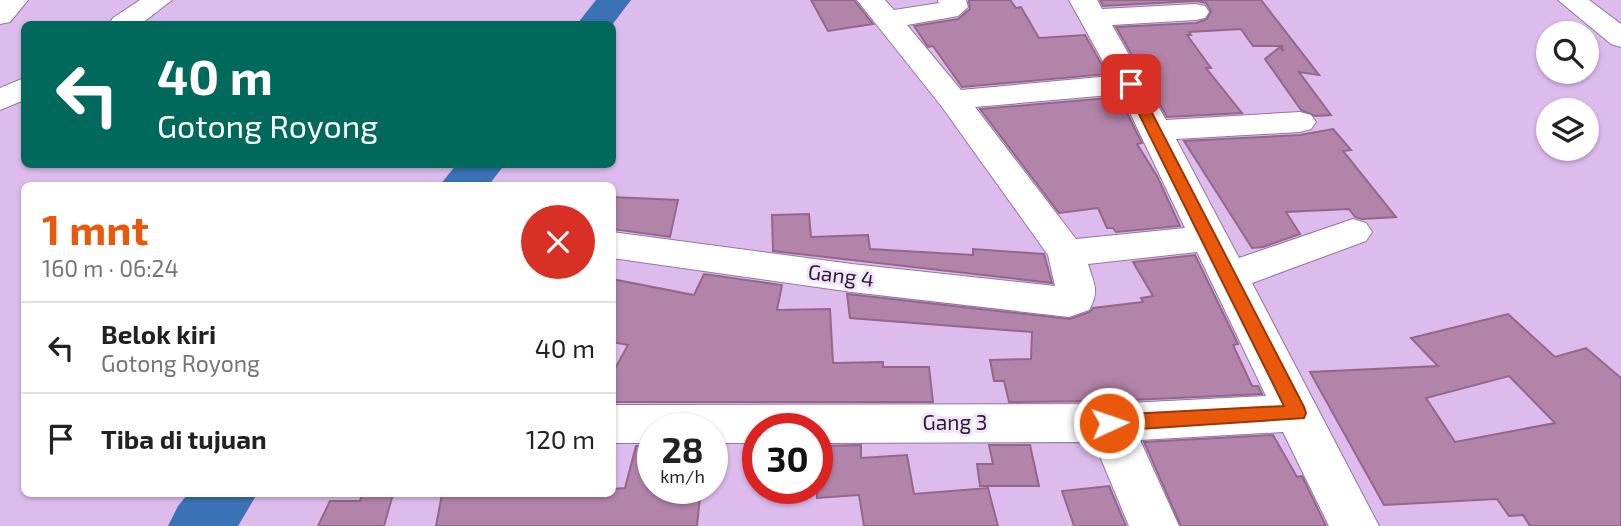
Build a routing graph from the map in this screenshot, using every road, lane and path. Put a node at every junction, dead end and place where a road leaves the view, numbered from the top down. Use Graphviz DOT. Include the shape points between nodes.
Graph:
graph roads {
  1 [pos="14,0"];
  2 [pos="158,0"];
  3 [pos="952,0"];
  4 [pos="1573,0"];
  5 [pos="1088,9"];
  6 [pos="879,10"];
  7 [pos="1195,12"];
  8 [pos="0,16"];
  9 [pos="127,21"];
  10 [pos="1621,38"];
  11 [pos="1131,84"];
  12 [pos="21,89"];
  13 [pos="953,100"];
  14 [pos="0,101"];
  15 [pos="1300,122"];
  16 [pos="1153,131"];
  17 [pos="1353,232"];
  18 [pos="1208,238"];
  19 [pos="616,246"];
  20 [pos="1066,253"];
  21 [pos="1228,277"];
  22 [pos="1297,413"];
  23 [pos="1109,423"];
  24 [pos="616,424"];
  25 [pos="1154,526"];
  26 [pos="1354,526"];
  1 -- 8 [label="street"];
  2 -- 9 [label="street"];
  3 -- 6 [label="street" via="954,7 948,10"];
  4 -- 10 [label="street"];
  5 -- 7 [label="street"];
  5 -- 11 [label="street"];
  6 -- 13 [label="street"];
  11 -- 13 [label="street"];
  11 -- 16 [label="street"];
  12 -- 14 [label="street"];
  13 -- 20 [label="street"];
  15 -- 16 [label="street"];
  16 -- 18 [label="street"];
  17 -- 21 [label="street"];
  18 -- 20 [label="street"];
  18 -- 21 [label="street"];
  19 -- 20 [label="street, Gang 4" via="1069,302 1077,294"];
  21 -- 22 [label="street"];
  22 -- 23 [label="street, Gang 3"];
  22 -- 26 [label="street"];
  23 -- 24 [label="street, Gang 3"];
  23 -- 25 [label="street"];
}
